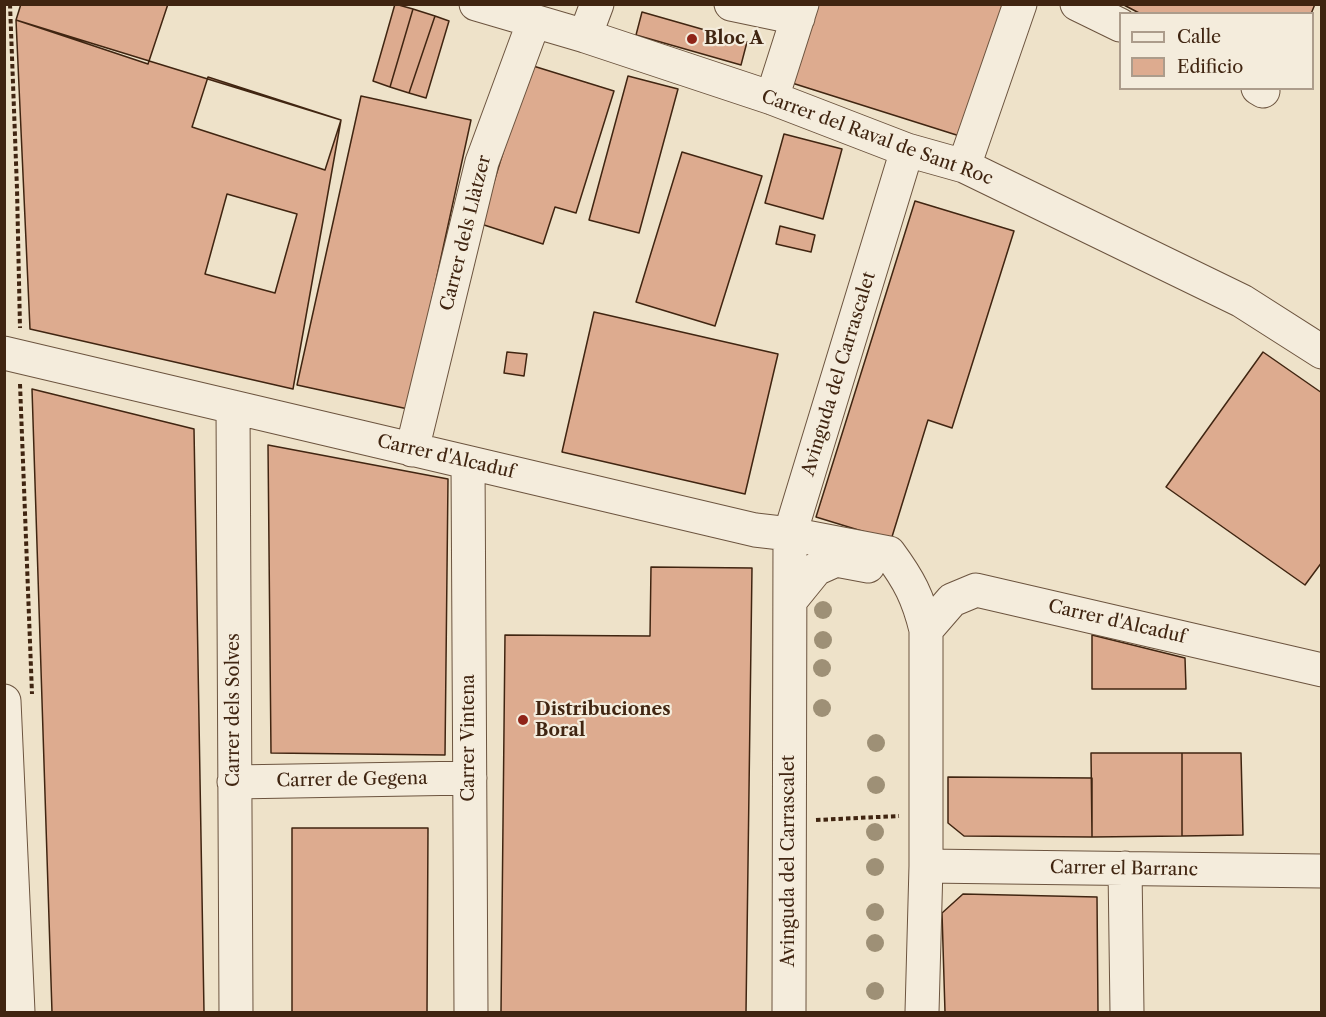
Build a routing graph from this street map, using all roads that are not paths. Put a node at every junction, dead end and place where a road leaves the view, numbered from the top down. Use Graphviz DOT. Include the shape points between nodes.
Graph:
graph roads {
  1 [pos="476,4"];
  2 [pos="597,4"];
  3 [pos="731,4"];
  4 [pos="1020,4"];
  5 [pos="1077,4"];
  6 [pos="800,11"];
  7 [pos="534,21"];
  8 [pos="1119,25"];
  9 [pos="585,36"];
  10 [pos="772,98"];
  11 [pos="907,150"];
  12 [pos="964,166"];
  13 [pos="1322,352"];
  14 [pos="12,355"];
  15 [pos="233,407"];
  16 [pos="412,450"];
  17 [pos="468,463"];
  18 [pos="790,534"];
  19 [pos="790,601"];
  20 [pos="926,630"];
  21 [pos="1322,669"];
  22 [pos="18,701"];
  23 [pos="926,709"];
  24 [pos="470,778"];
  25 [pos="234,782"];
  26 [pos="926,866"];
  27 [pos="1125,868"];
  28 [pos="1322,871"];
  29 [pos="18,1012"];
  30 [pos="236,1012"];
  31 [pos="471,1012"];
  32 [pos="789,1012"];
  33 [pos="922,1012"];
  34 [pos="1127,1012"];
  1 -- 7 [label="street, Carrer del Raval de Sant Roc"];
  2 -- 9 [label="street"];
  3 -- 6 [label="street"];
  4 -- 12 [label="street"];
  5 -- 8 [label="street"];
  6 -- 10 [label="street"];
  7 -- 9 [label="street, Carrer del Raval de Sant Roc"];
  7 -- 16 [label="street, Carrer dels Llàtzer" via="482,162"];
  9 -- 10 [label="street, Carrer del Raval de Sant Roc"];
  10 -- 11 [label="street, Carrer del Raval de Sant Roc"];
  11 -- 12 [label="street, Carrer del Raval de Sant Roc"];
  11 -- 18 [label="street, Avinguda del Carrascalet"];
  12 -- 13 [label="street, Carrer del Raval de Sant Roc" via="1242,301"];
  14 -- 15 [label="street, Carrer d'Alcaduf"];
  15 -- 16 [label="street, Carrer d'Alcaduf"];
  15 -- 25 [label="street, Carrer dels Solves"];
  16 -- 17 [label="street, Carrer d'Alcaduf"];
  17 -- 18 [label="street, Carrer d'Alcaduf" via="755,530"];
  17 -- 24 [label="street, Carrer Vintena"];
  18 -- 19 [label="street, Avinguda del Carrascalet"];
  18 -- 20 [label="street, Carrer d'Alcaduf" via="889,553 906,575 919,602"];
  19 -- 23 [label="street" via="816,569 836,560 875,567 900,597 908,615 905,684"];
  19 -- 32 [label="street, Avinguda del Carrascalet"];
  20 -- 21 [label="street, Carrer d'Alcaduf" via="952,600 976,590"];
  20 -- 23 [label="street"];
  22 -- 29 [label="street"];
  23 -- 26 [label="street"];
  24 -- 25 [label="street, Carrer de Gegena"];
  24 -- 31 [label="street, Carrer Vintena"];
  25 -- 30 [label="street, Carrer dels Solves"];
  26 -- 27 [label="street, Carrer el Barranc"];
  26 -- 33 [label="street"];
  27 -- 28 [label="street, Carrer el Barranc"];
  27 -- 34 [label="street"];
}
